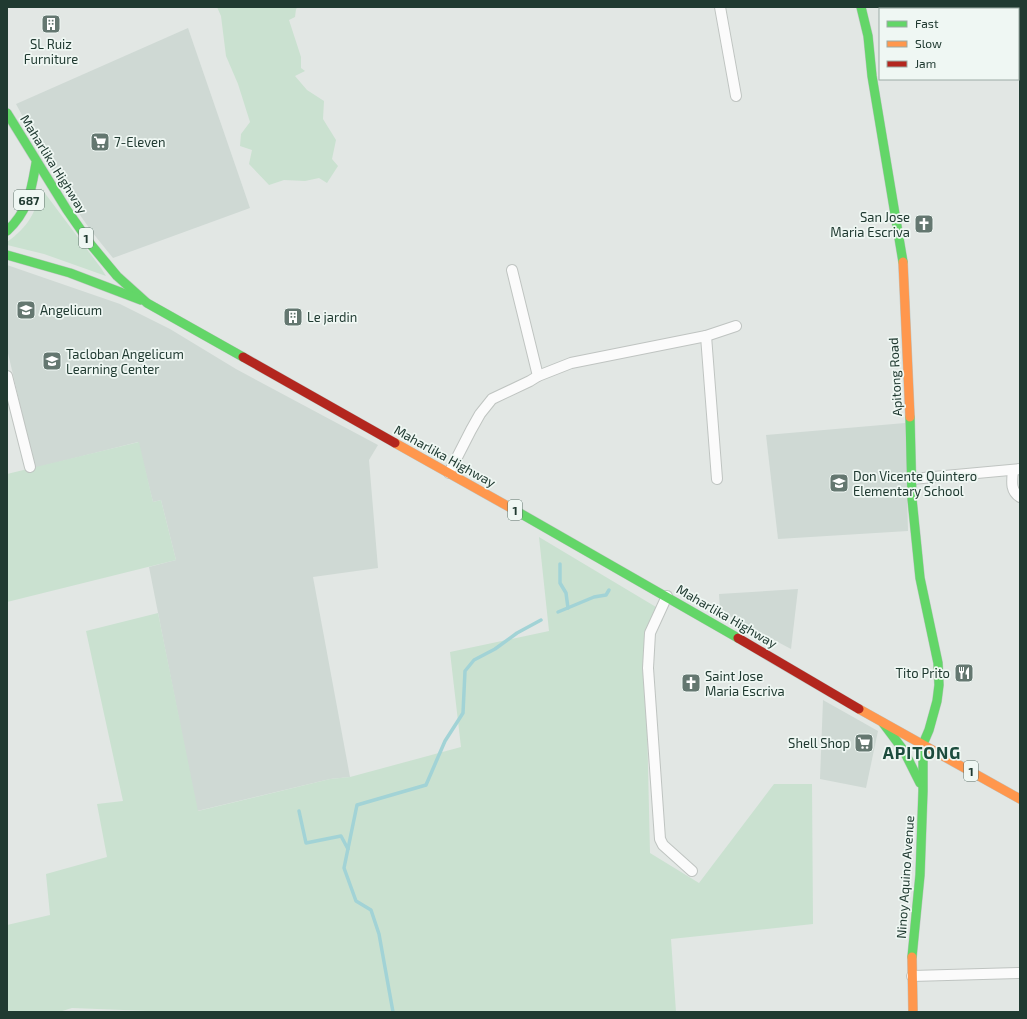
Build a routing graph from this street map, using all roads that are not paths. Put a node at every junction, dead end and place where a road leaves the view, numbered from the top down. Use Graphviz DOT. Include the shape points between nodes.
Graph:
graph roads {
  1 [pos="720,7"];
  2 [pos="861,7"];
  3 [pos="736,96"];
  4 [pos="7,113"];
  5 [pos="36,163"];
  6 [pos="7,231"];
  7 [pos="7,255"];
  8 [pos="512,270"];
  9 [pos="147,303"];
  10 [pos="736,326"];
  11 [pos="706,336"];
  12 [pos="7,376"];
  13 [pos="538,376"];
  14 [pos="30,467"];
  15 [pos="1016,470"];
  16 [pos="449,473"];
  17 [pos="718,479"];
  18 [pos="912,479"];
  19 [pos="1020,497"];
  20 [pos="667,596"];
  21 [pos="880,720"];
  22 [pos="922,744"];
  23 [pos="923,791"];
  24 [pos="1020,799"];
  25 [pos="692,872"];
  26 [pos="1020,972"];
  27 [pos="912,976"];
  28 [pos="913,1012"];
  1 -- 3 [label="street"];
  2 -- 18 [label="main road, Apitong Road" via="868,36 872,76 903,262"];
  4 -- 5 [label="main road, Maharlika Highway / 1"];
  5 -- 6 [label="main road, 687" via="25,211 18,222"];
  5 -- 9 [label="main road, Maharlika Highway / 1" via="106,265"];
  7 -- 9 [label="main road" via="70,273"];
  8 -- 13 [label="street"];
  9 -- 16 [label="main road, Maharlika Highway / 1"];
  10 -- 11 [label="street"];
  11 -- 13 [label="street" via="572,363"];
  11 -- 17 [label="street"];
  12 -- 14 [label="street"];
  13 -- 16 [label="street" via="492,399 480,414"];
  15 -- 18 [label="street"];
  15 -- 19 [label="street" via="1012,488"];
  16 -- 20 [label="main road, Maharlika Highway / 1"];
  18 -- 22 [label="main road, Apitong Road" via="920,578 938,663 939,685 929,730"];
  20 -- 21 [label="main road, Maharlika Highway / 1"];
  20 -- 25 [label="street" via="650,633 648,668 660,838 663,845"];
  21 -- 22 [label="main road, Maharlika Highway / 1"];
  21 -- 23 [label="main road" via="906,754"];
  22 -- 23 [label="main road, Ninoy Aquino Avenue"];
  22 -- 24 [label="main road, Maharlika Highway / 1"];
  23 -- 27 [label="main road, Ninoy Aquino Avenue"];
  26 -- 27 [label="street"];
  27 -- 28 [label="main road, Ninoy Aquino Avenue"];
}
